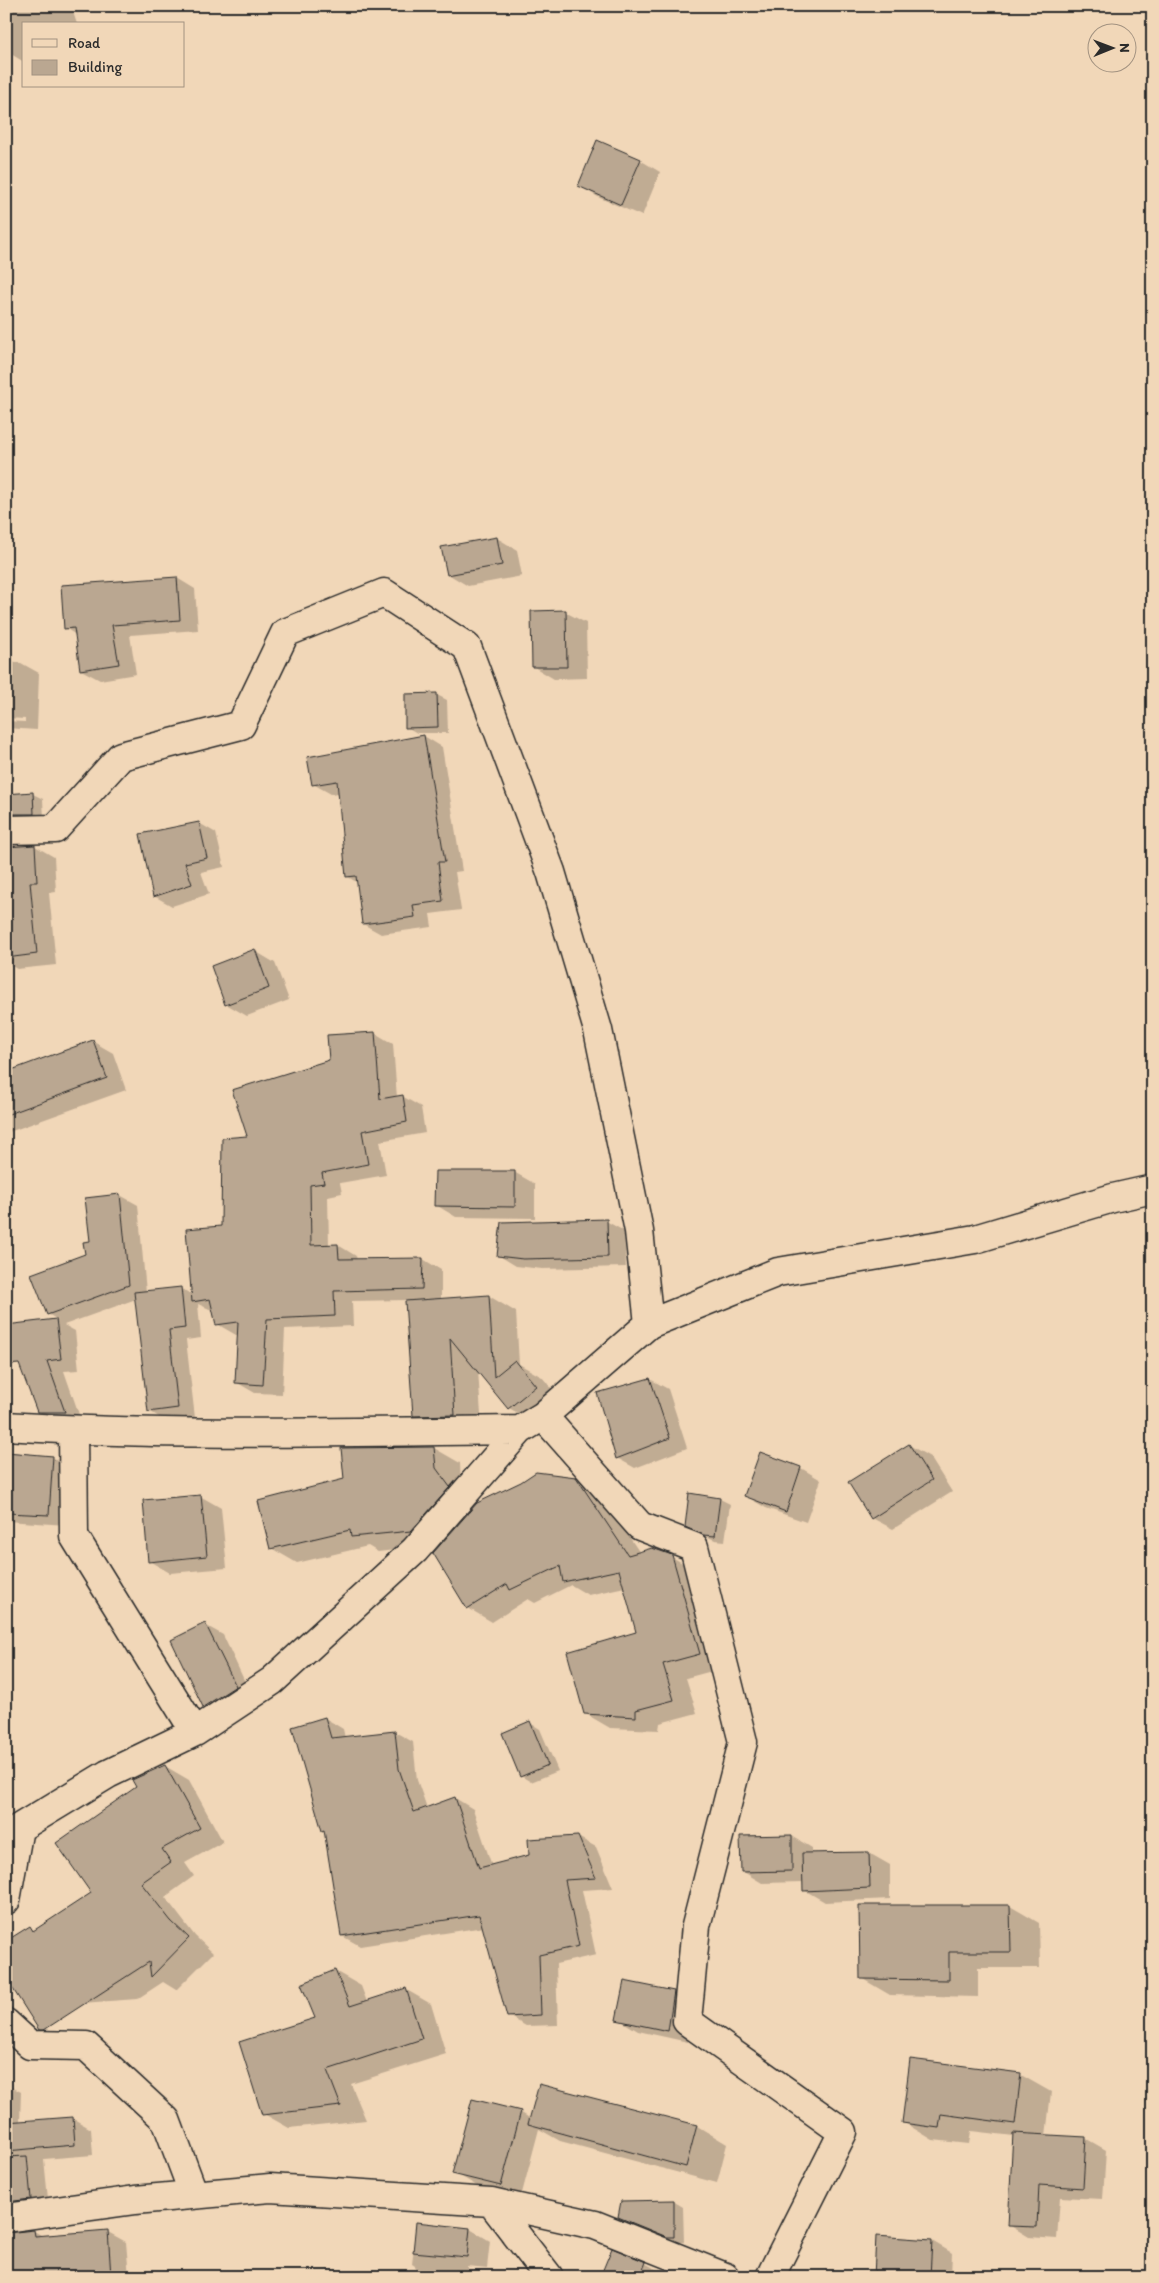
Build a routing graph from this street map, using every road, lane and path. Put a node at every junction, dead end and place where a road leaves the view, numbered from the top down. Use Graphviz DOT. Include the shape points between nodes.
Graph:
graph roads {
  1 [pos="6,830"];
  2 [pos="1153,1189"];
  3 [pos="649,1324"];
  4 [pos="532,1423"];
  5 [pos="6,1426"];
  6 [pos="73,1430"];
  7 [pos="195,1732"];
  8 [pos="12,1822"];
  9 [pos="6,1900"];
  10 [pos="6,2022"];
  11 [pos="194,2195"];
  12 [pos="492,2202"];
  13 [pos="6,2218"];
  14 [pos="549,2277"];
  15 [pos="725,2277"];
  16 [pos="770,2277"];
  1 -- 3 [label="street" via="55,829 122,756 241,725 285,633 384,593 467,647 551,872 598,1030 639,1231"];
  2 -- 3 [label="street" via="975,1239 778,1272"];
  3 -- 4 [label="street"];
  4 -- 6 [label="street" via="264,1433"];
  4 -- 7 [label="street" via="416,1550 272,1681"];
  4 -- 16 [label="street" via="640,1526 694,1547 743,1742 696,1926 687,2021 843,2132"];
  5 -- 6 [label="street"];
  6 -- 7 [label="street" via="74,1536"];
  7 -- 8 [label="street"];
  8 -- 9 [label="street"];
  10 -- 11 [label="street" via="30,2045 86,2046 166,2120"];
  11 -- 12 [label="street" via="270,2188"];
  11 -- 13 [label="street"];
  12 -- 14 [label="street"];
  12 -- 15 [label="street" via="594,2226"];
}
